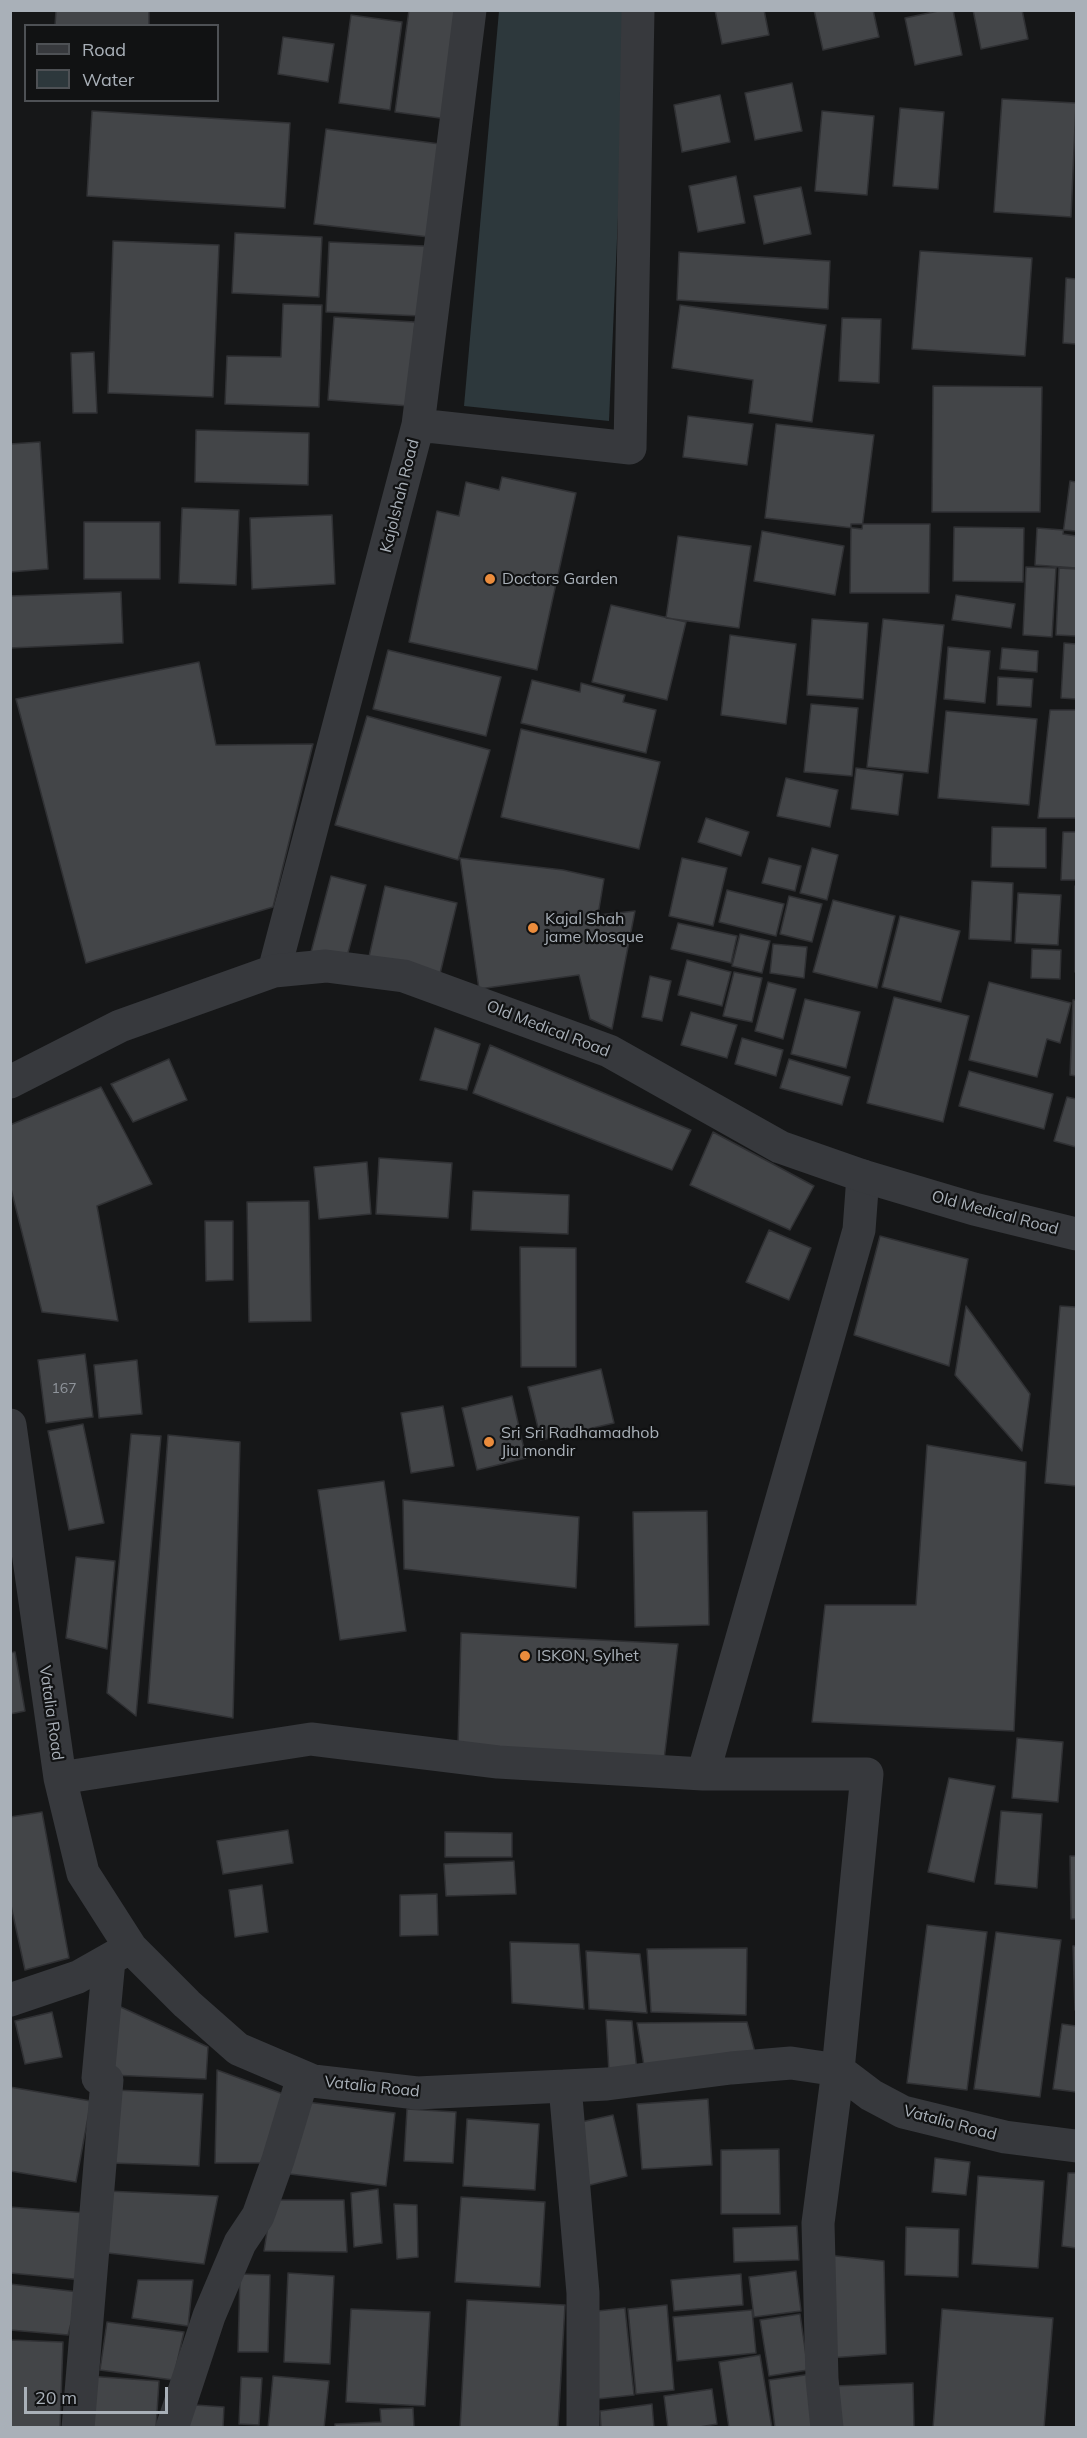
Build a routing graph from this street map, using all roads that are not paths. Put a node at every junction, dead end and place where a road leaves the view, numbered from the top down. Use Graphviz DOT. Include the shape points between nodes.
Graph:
graph roads {
  1 [pos="470,10"];
  2 [pos="638,10"];
  3 [pos="418,425"];
  4 [pos="274,971"];
  5 [pos="10,1082"];
  6 [pos="863,1176"];
  7 [pos="1077,1234"];
  8 [pos="10,1425"];
  9 [pos="704,1774"];
  10 [pos="60,1778"];
  11 [pos="120,1954"];
  12 [pos="10,2000"];
  13 [pos="838,2070"];
  14 [pos="303,2077"];
  15 [pos="565,2086"];
  16 [pos="1077,2146"];
  17 [pos="78,2427"];
  18 [pos="172,2427"];
  19 [pos="583,2427"];
  20 [pos="827,2427"];
  1 -- 3 [label="street, Kajolshah Road"];
  2 -- 3 [label="street" via="630,448"];
  3 -- 4 [label="street, Kajolshah Road"];
  4 -- 5 [label="street, Old Medical Road" via="120,1026"];
  4 -- 6 [label="street, Old Medical Road" via="326,966 405,976 609,1051 780,1147"];
  6 -- 7 [label="street, Old Medical Road"];
  6 -- 9 [label="street" via="859,1230"];
  8 -- 10 [label="street, Vatalia Road"];
  9 -- 10 [label="street" via="498,1762 311,1739"];
  9 -- 13 [label="street" via="867,1774"];
  10 -- 11 [label="street, Vatalia Road" via="83,1873"];
  11 -- 12 [label="street" via="78,1977"];
  11 -- 14 [label="street, Vatalia Road" via="187,2004 238,2049"];
  11 -- 17 [label="street" via="98,2078 107,2080"];
  13 -- 15 [label="street, Vatalia Road" via="791,2063"];
  13 -- 16 [label="street, Vatalia Road" via="871,2095 903,2112 1005,2137"];
  13 -- 20 [label="street" via="818,2223"];
  14 -- 15 [label="street, Vatalia Road" via="417,2093"];
  14 -- 18 [label="street" via="279,2160 258,2216 240,2243 209,2316"];
  15 -- 19 [label="street" via="583,2293"];
}
